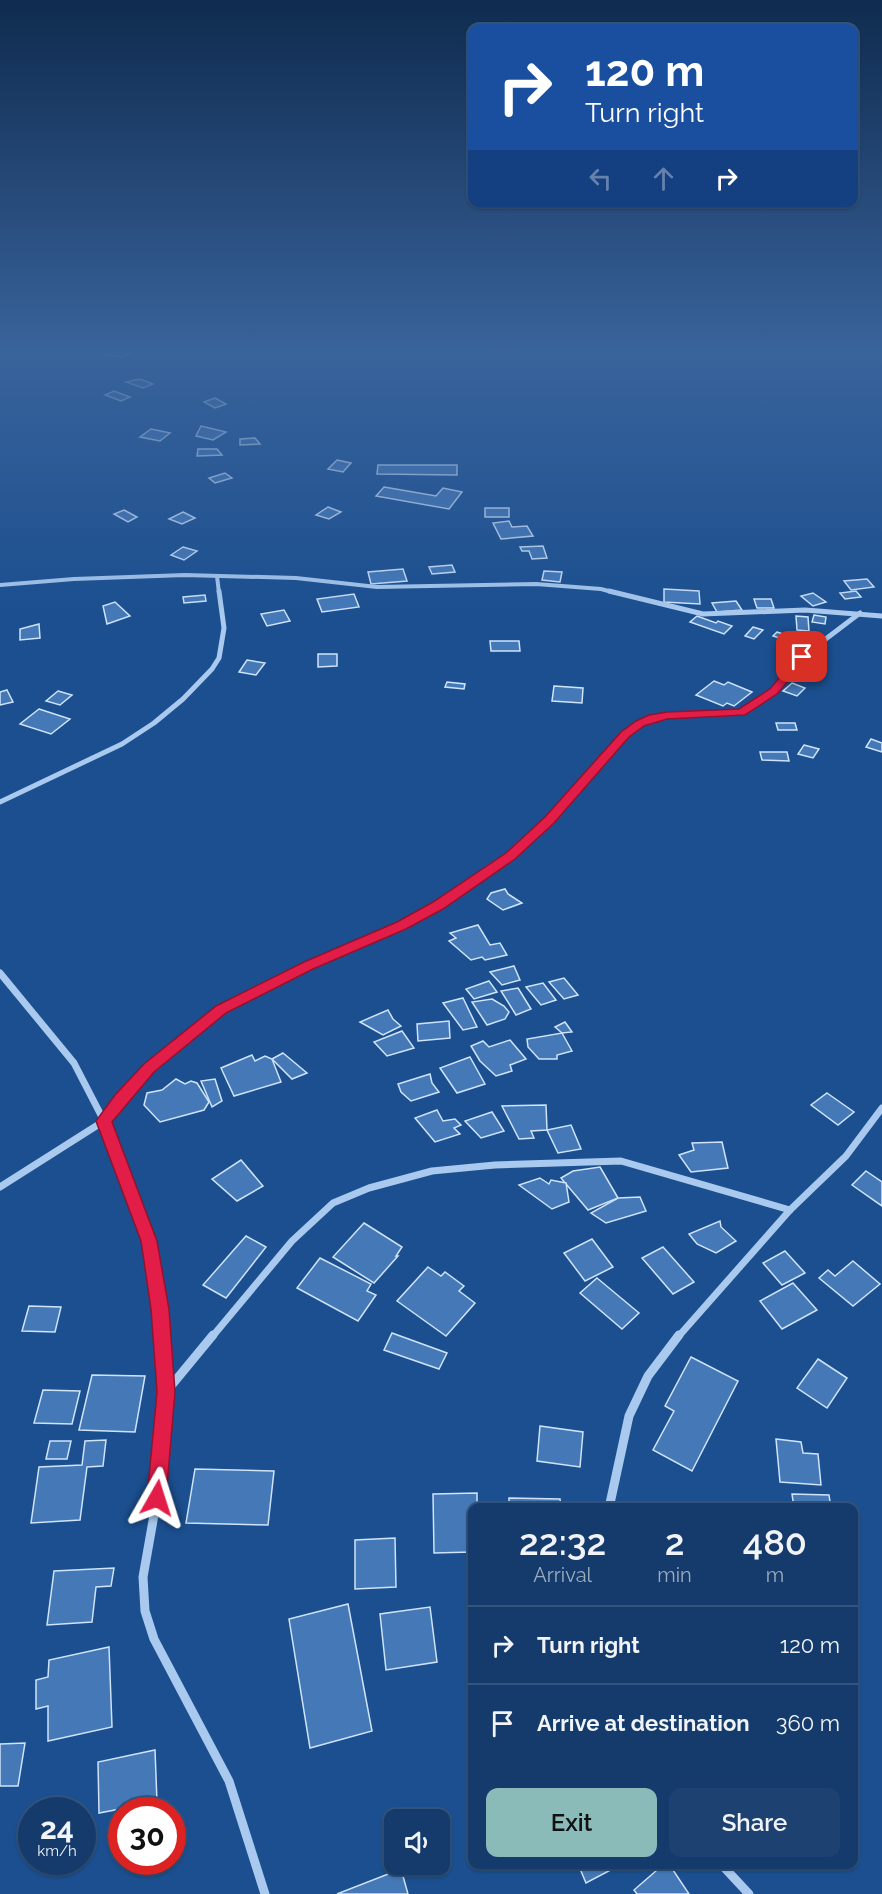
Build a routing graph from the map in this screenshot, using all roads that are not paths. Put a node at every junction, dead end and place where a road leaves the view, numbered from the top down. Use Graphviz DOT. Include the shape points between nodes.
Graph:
graph roads {
  1 [pos="217,576"];
  2 [pos="0,585"];
  3 [pos="860,613"];
  4 [pos="882,616"];
  5 [pos="0,802"];
  6 [pos="0,973"];
  7 [pos="882,1108"];
  8 [pos="104,1121"];
  9 [pos="0,1187"];
  10 [pos="790,1210"];
  11 [pos="166,1392"];
  12 [pos="610,1503"];
  13 [pos="726,1869"];
  14 [pos="265,1894"];
  15 [pos="749,1894"];
  1 -- 2 [label="street" via="114,576"];
  1 -- 3 [label="street" via="296,578 377,587 495,582 555,585 601,589 703,614 805,610"];
  1 -- 5 [label="street" via="224,624 219,659 184,699 156,722 111,749 15,791"];
  3 -- 4 [label="street"];
  3 -- 8 [label="street" via="802,657 774,691 741,712 667,715 640,724 617,743 549,820 510,856 402,926 309,965 221,1009 149,1068"];
  6 -- 8 [label="street" via="74,1063"];
  7 -- 10 [label="street" via="846,1156"];
  8 -- 9 [label="street"];
  8 -- 11 [label="street" via="149,1241 160,1309"];
  10 -- 11 [label="street" via="621,1161 432,1171 369,1188 333,1203 292,1241"];
  10 -- 12 [label="street" via="679,1335 648,1376 629,1416"];
  11 -- 14 [label="street" via="157,1498 143,1577 145,1611 154,1639 229,1781"];
  13 -- 15 [label="street"];
}
